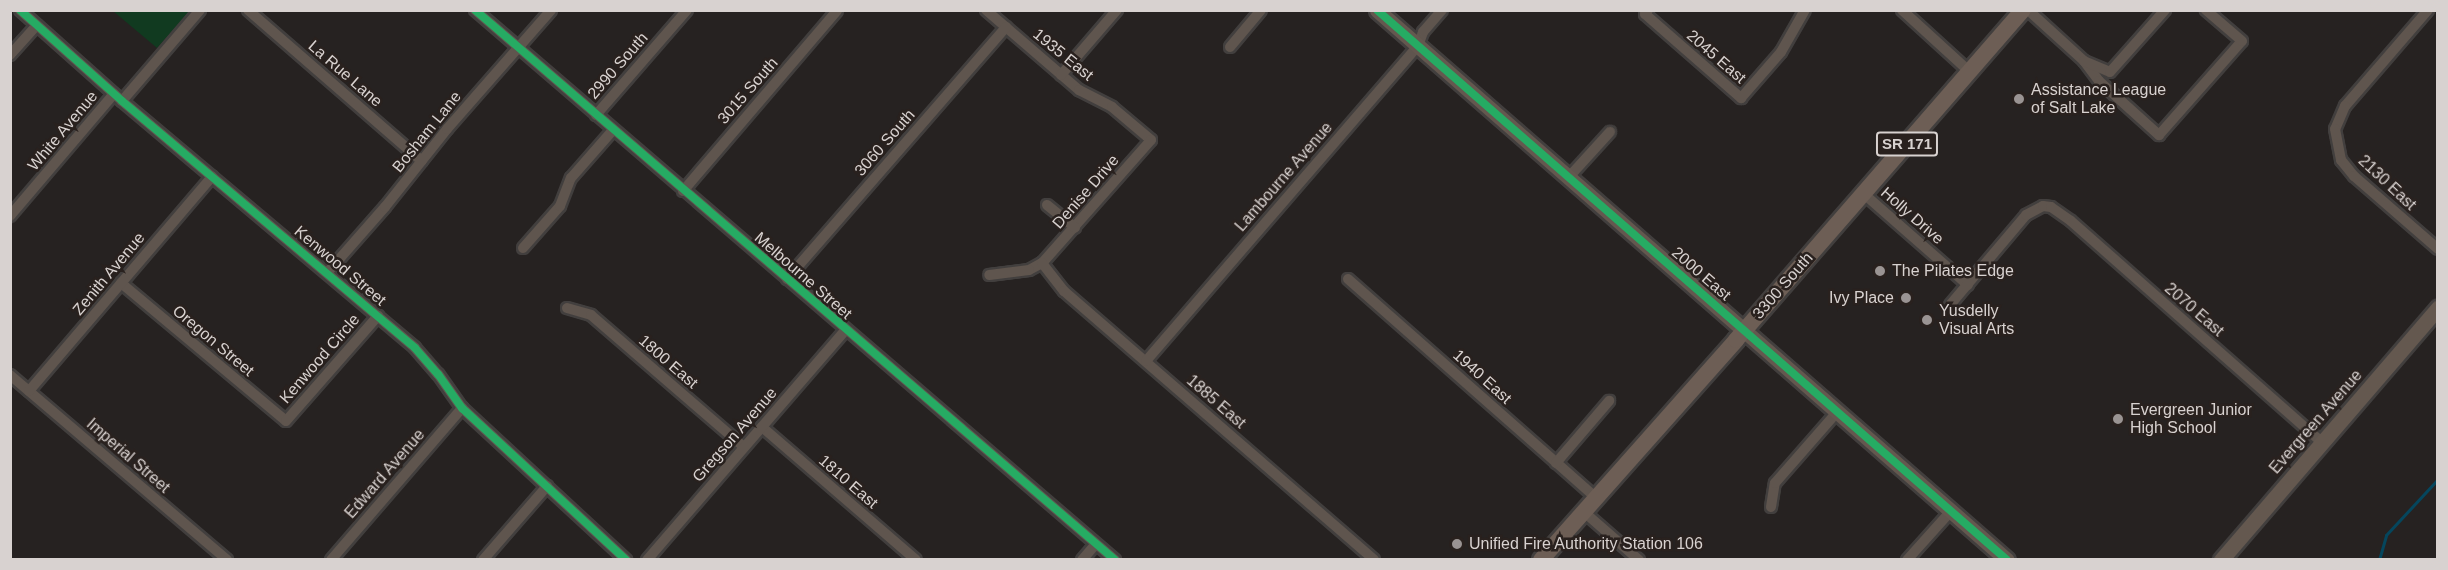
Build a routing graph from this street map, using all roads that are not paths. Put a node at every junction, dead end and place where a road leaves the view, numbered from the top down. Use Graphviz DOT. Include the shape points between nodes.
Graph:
graph roads {
  1 [pos="20,10"];
  2 [pos="201,10"];
  3 [pos="248,10"];
  4 [pos="475,10"];
  5 [pos="552,10"];
  6 [pos="687,10"];
  7 [pos="986,10"];
  8 [pos="1117,10"];
  9 [pos="1261,10"];
  10 [pos="1377,10"];
  11 [pos="1442,10"];
  12 [pos="1805,10"];
  13 [pos="1902,10"];
  14 [pos="2023,10"];
  15 [pos="2028,10"];
  16 [pos="2165,10"];
  17 [pos="2206,10"];
  18 [pos="2428,10"];
  19 [pos="837,11"];
  20 [pos="1646,12"];
  21 [pos="37,25"];
  22 [pos="1006,27"];
  23 [pos="1418,46"];
  24 [pos="518,47"];
  25 [pos="1230,47"];
  26 [pos="10,55"];
  27 [pos="2084,61"];
  28 [pos="1970,72"];
  29 [pos="1061,75"];
  30 [pos="118,97"];
  31 [pos="596,115"];
  32 [pos="613,130"];
  33 [pos="1610,132"];
  34 [pos="1151,140"];
  35 [pos="422,161"];
  36 [pos="212,177"];
  37 [pos="1569,177"];
  38 [pos="683,191"];
  39 [pos="1864,194"];
  40 [pos="1047,205"];
  41 [pos="10,216"];
  42 [pos="1075,228"];
  43 [pos="523,248"];
  44 [pos="2438,249"];
  45 [pos="1042,263"];
  46 [pos="327,273"];
  47 [pos="989,275"];
  48 [pos="787,279"];
  49 [pos="1348,279"];
  50 [pos="121,283"];
  51 [pos="1968,285"];
  52 [pos="1950,305"];
  53 [pos="567,308"];
  54 [pos="2438,308"];
  55 [pos="378,316"];
  56 [pos="1745,330"];
  57 [pos="845,331"];
  58 [pos="1146,361"];
  59 [pos="10,375"];
  60 [pos="29,391"];
  61 [pos="1609,401"];
  62 [pos="462,408"];
  63 [pos="1838,411"];
  64 [pos="286,422"];
  65 [pos="762,427"];
  66 [pos="2322,442"];
  67 [pos="744,447"];
  68 [pos="1556,463"];
  69 [pos="547,486"];
  70 [pos="1596,498"];
  71 [pos="1771,507"];
  72 [pos="1951,511"];
  73 [pos="1584,512"];
  74 [pos="1096,544"];
  75 [pos="227,560"];
  76 [pos="331,560"];
  77 [pos="483,560"];
  78 [pos="626,560"];
  79 [pos="647,560"];
  80 [pos="916,560"];
  81 [pos="1082,560"];
  82 [pos="1115,560"];
  83 [pos="1374,560"];
  84 [pos="1541,560"];
  85 [pos="1639,560"];
  86 [pos="1908,560"];
  87 [pos="2007,560"];
  88 [pos="2221,560"];
  1 -- 21 [label="street, Kenwood Street"];
  2 -- 30 [label="street, White Avenue"];
  3 -- 35 [label="street, La Rue Lane"];
  4 -- 24 [label="street, Melbourne Street"];
  5 -- 24 [label="street, Bosham Lane"];
  6 -- 31 [label="street, 2990 South"];
  7 -- 22 [label="street, 1935 East"];
  8 -- 29 [label="street"];
  9 -- 25 [label="street"];
  10 -- 23 [label="street, 2000 East"];
  11 -- 23 [label="street, Lambourne Avenue" via="1423,32"];
  12 -- 20 [label="street, 2045 East" via="1785,46 1741,98"];
  13 -- 28 [label="street"];
  14 -- 28 [label="main road, 3300 South / SR 171"];
  15 -- 27 [label="street"];
  16 -- 27 [label="street" via="2110,72"];
  17 -- 27 [label="street" via="2242,41 2159,135 2099,81"];
  18 -- 44 [label="street, 2130 East" via="2345,106 2335,129 2341,160 2354,176"];
  19 -- 38 [label="street, 3015 South"];
  21 -- 26 [label="street"];
  21 -- 30 [label="street, Kenwood Street"];
  22 -- 29 [label="street, 1935 East"];
  22 -- 48 [label="street, 3060 South"];
  23 -- 37 [label="street, 2000 East"];
  23 -- 58 [label="street, Lambourne Avenue"];
  24 -- 31 [label="street, Melbourne Street"];
  24 -- 35 [label="street, Bosham Lane"];
  28 -- 39 [label="main road, 3300 South / SR 171"];
  29 -- 34 [label="street, 1935 East" via="1079,90 1112,106"];
  30 -- 36 [label="street, Kenwood Street"];
  30 -- 41 [label="street, White Avenue"];
  31 -- 32 [label="street, Melbourne Street"];
  32 -- 38 [label="street, Melbourne Street"];
  32 -- 43 [label="street" via="571,178 560,206"];
  33 -- 37 [label="street"];
  34 -- 42 [label="street, Denise Drive"];
  35 -- 46 [label="street, Bosham Lane"];
  36 -- 46 [label="street, Kenwood Street"];
  36 -- 50 [label="street, Zenith Avenue"];
  37 -- 56 [label="street, 2000 East"];
  38 -- 48 [label="street, Melbourne Street"];
  39 -- 51 [label="street, Holly Drive"];
  39 -- 56 [label="main road, 3300 South / SR 171"];
  40 -- 42 [label="street"];
  42 -- 45 [label="street, Denise Drive"];
  45 -- 47 [label="street" via="1029,270"];
  45 -- 58 [label="street, 1885 East" via="1064,291"];
  46 -- 55 [label="street, Kenwood Street"];
  48 -- 57 [label="street, Melbourne Street"];
  49 -- 68 [label="street, 1940 East"];
  50 -- 60 [label="street, Zenith Avenue"];
  50 -- 64 [label="street, Oregon Street"];
  51 -- 52 [label="street"];
  51 -- 66 [label="street, 2070 East" via="2026,215 2043,206 2059,212"];
  53 -- 67 [label="street, 1800 East" via="591,315"];
  54 -- 66 [label="street, Evergreen Avenue"];
  55 -- 62 [label="street, Kenwood Street" via="428,361"];
  55 -- 64 [label="street, Kenwood Circle"];
  56 -- 63 [label="street, 2000 East"];
  56 -- 70 [label="main road, 3300 South / SR 171"];
  57 -- 65 [label="street, Gregson Avenue"];
  57 -- 74 [label="street, Melbourne Street"];
  58 -- 83 [label="street, 1885 East"];
  59 -- 60 [label="street, Imperial Street"];
  60 -- 75 [label="street, Imperial Street"];
  61 -- 68 [label="street"];
  62 -- 69 [label="street, Kenwood Street"];
  62 -- 76 [label="street, Edward Avenue"];
  63 -- 71 [label="street" via="1776,483"];
  63 -- 72 [label="street, 2000 East"];
  65 -- 67 [label="street, Gregson Avenue"];
  65 -- 80 [label="street, 1810 East"];
  66 -- 88 [label="street, Evergreen Avenue"];
  67 -- 79 [label="street, Gregson Avenue"];
  68 -- 70 [label="street, 1940 East"];
  69 -- 77 [label="street"];
  69 -- 78 [label="street, Kenwood Street"];
  70 -- 73 [label="main road, 3300 South / SR 171"];
  72 -- 86 [label="street"];
  72 -- 87 [label="street, 2000 East"];
  73 -- 84 [label="main road, 3300 South / SR 171"];
  73 -- 85 [label="street"];
  74 -- 81 [label="street"];
  74 -- 82 [label="street, Melbourne Street"];
}
